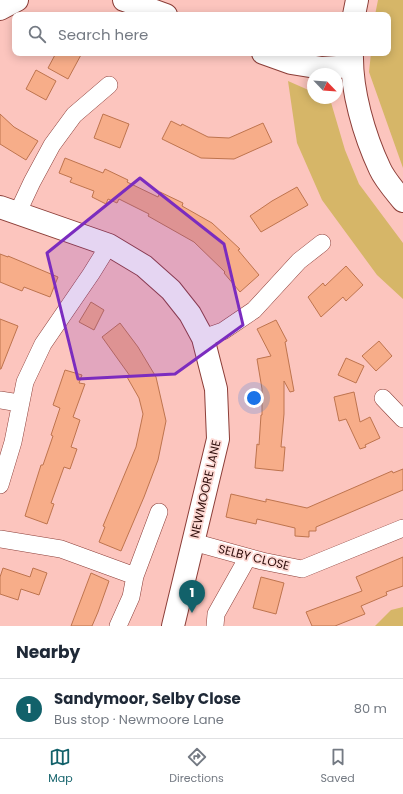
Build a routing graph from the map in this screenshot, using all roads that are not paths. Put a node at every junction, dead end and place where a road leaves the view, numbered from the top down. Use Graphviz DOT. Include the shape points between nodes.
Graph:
graph roads {
  1 [pos="17,0"];
  2 [pos="124,0"];
  3 [pos="357,0"];
  4 [pos="0,9"];
  5 [pos="158,12"];
  6 [pos="355,12"];
  7 [pos="271,56"];
  8 [pos="352,60"];
  9 [pos="109,85"];
  10 [pos="403,201"];
  11 [pos="9,210"];
  12 [pos="322,243"];
  13 [pos="109,245"];
  14 [pos="203,338"];
  15 [pos="383,398"];
  16 [pos="0,400"];
  17 [pos="20,403"];
  18 [pos="403,419"];
  19 [pos="0,485"];
  20 [pos="159,512"];
  21 [pos="403,528"];
  22 [pos="0,540"];
  23 [pos="193,542"];
  24 [pos="248,557"];
  25 [pos="135,576"];
  26 [pos="118,626"];
  27 [pos="173,626"];
  28 [pos="215,626"];
  1 -- 4 [label="street"];
  2 -- 5 [label="street"];
  3 -- 6 [label="street"];
  7 -- 8 [label="street" via="291,63 322,68"];
  8 -- 10 [label="street" via="362,124 380,170"];
  9 -- 11 [label="street" via="74,115 32,182"];
  11 -- 13 [label="street, NEWMOORE LANE"];
  12 -- 14 [label="street" via="299,261 254,310 223,331"];
  13 -- 14 [label="street, NEWMOORE LANE" via="144,266 170,290 190,314"];
  13 -- 17 [label="street" via="43,344 24,382"];
  14 -- 23 [label="street, NEWMOORE LANE" via="216,390 218,439"];
  15 -- 18 [label="street"];
  16 -- 17 [label="street"];
  17 -- 19 [label="street"];
  20 -- 25 [label="street"];
  21 -- 24 [label="street, SELBY CLOSE" via="302,569"];
  22 -- 25 [label="street" via="61,549"];
  23 -- 24 [label="street, SELBY CLOSE"];
  23 -- 27 [label="street, NEWMOORE LANE"];
  24 -- 28 [label="street" via="216,614"];
  25 -- 26 [label="street" via="131,597"];
}
